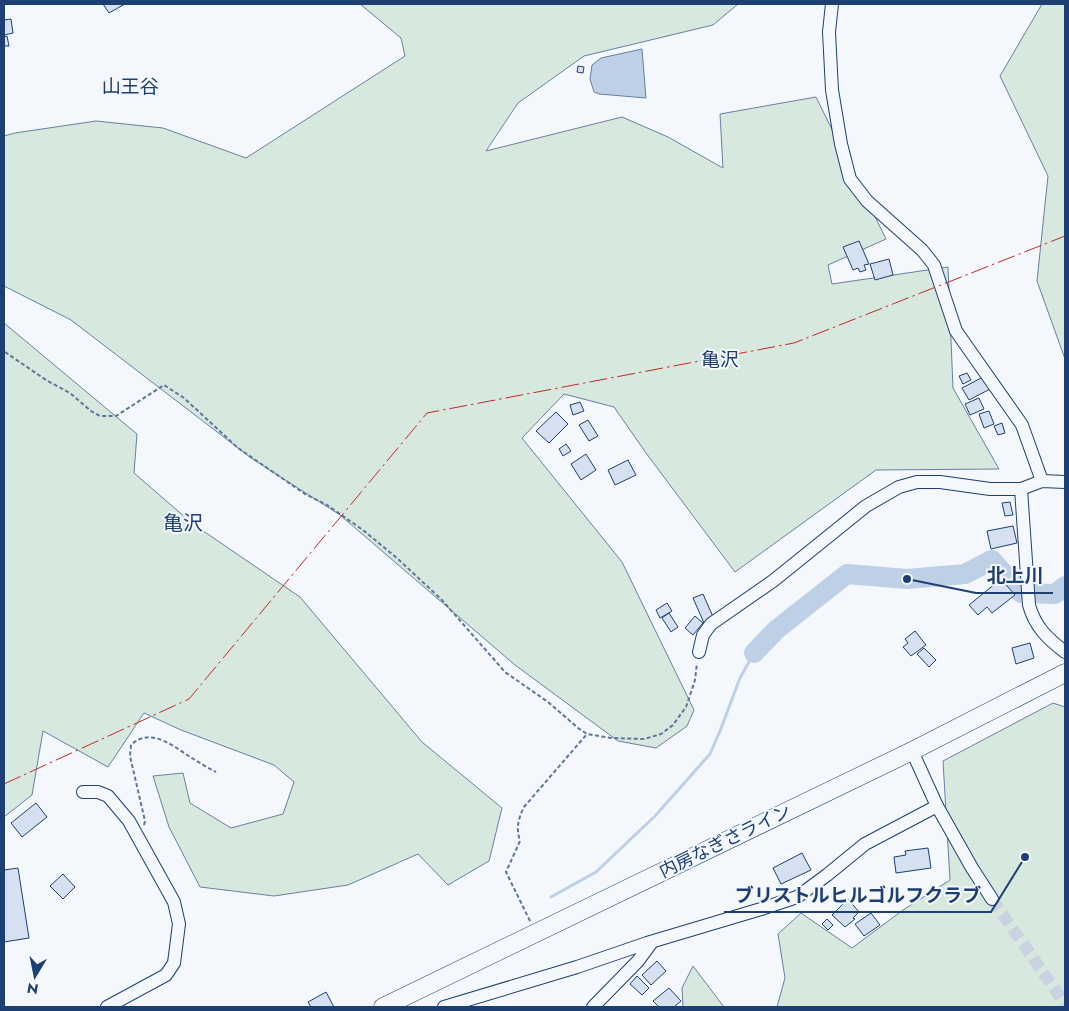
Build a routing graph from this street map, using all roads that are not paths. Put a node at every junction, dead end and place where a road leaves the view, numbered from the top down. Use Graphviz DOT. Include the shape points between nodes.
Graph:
graph roads {
  1 [pos="832,4"];
  2 [pos="1042,481"];
  3 [pos="1065,482"];
  4 [pos="1021,489"];
  5 [pos="699,652"];
  6 [pos="1065,652"];
  7 [pos="1065,673"];
  8 [pos="912,751"];
  9 [pos="83,792"];
  10 [pos="937,806"];
  11 [pos="992,899"];
  12 [pos="652,942"];
  13 [pos="106,1007"];
  14 [pos="383,1007"];
  15 [pos="444,1007"];
  16 [pos="593,1007"];
  1 -- 2 [label="street" via="829,32 832,90 850,179 867,201 922,250 934,265 956,331 1022,425"];
  2 -- 3 [label="street"];
  2 -- 4 [label="street"];
  4 -- 5 [label="street" via="990,489 940,482 917,482 899,487 866,506 773,581 711,624 703,635"];
  4 -- 6 [label="street" via="1032,618 1047,638"];
  7 -- 8 [label="highway, 内房なぎさライン"];
  8 -- 10 [label="street"];
  8 -- 14 [label="highway, 内房なぎさライン"];
  9 -- 13 [label="street" via="108,796 129,821 174,902 179,924 174,963 166,975"];
  10 -- 11 [label="street"];
  10 -- 12 [label="street" via="865,844 797,897"];
  12 -- 15 [label="street"];
  12 -- 16 [label="street"];
}
